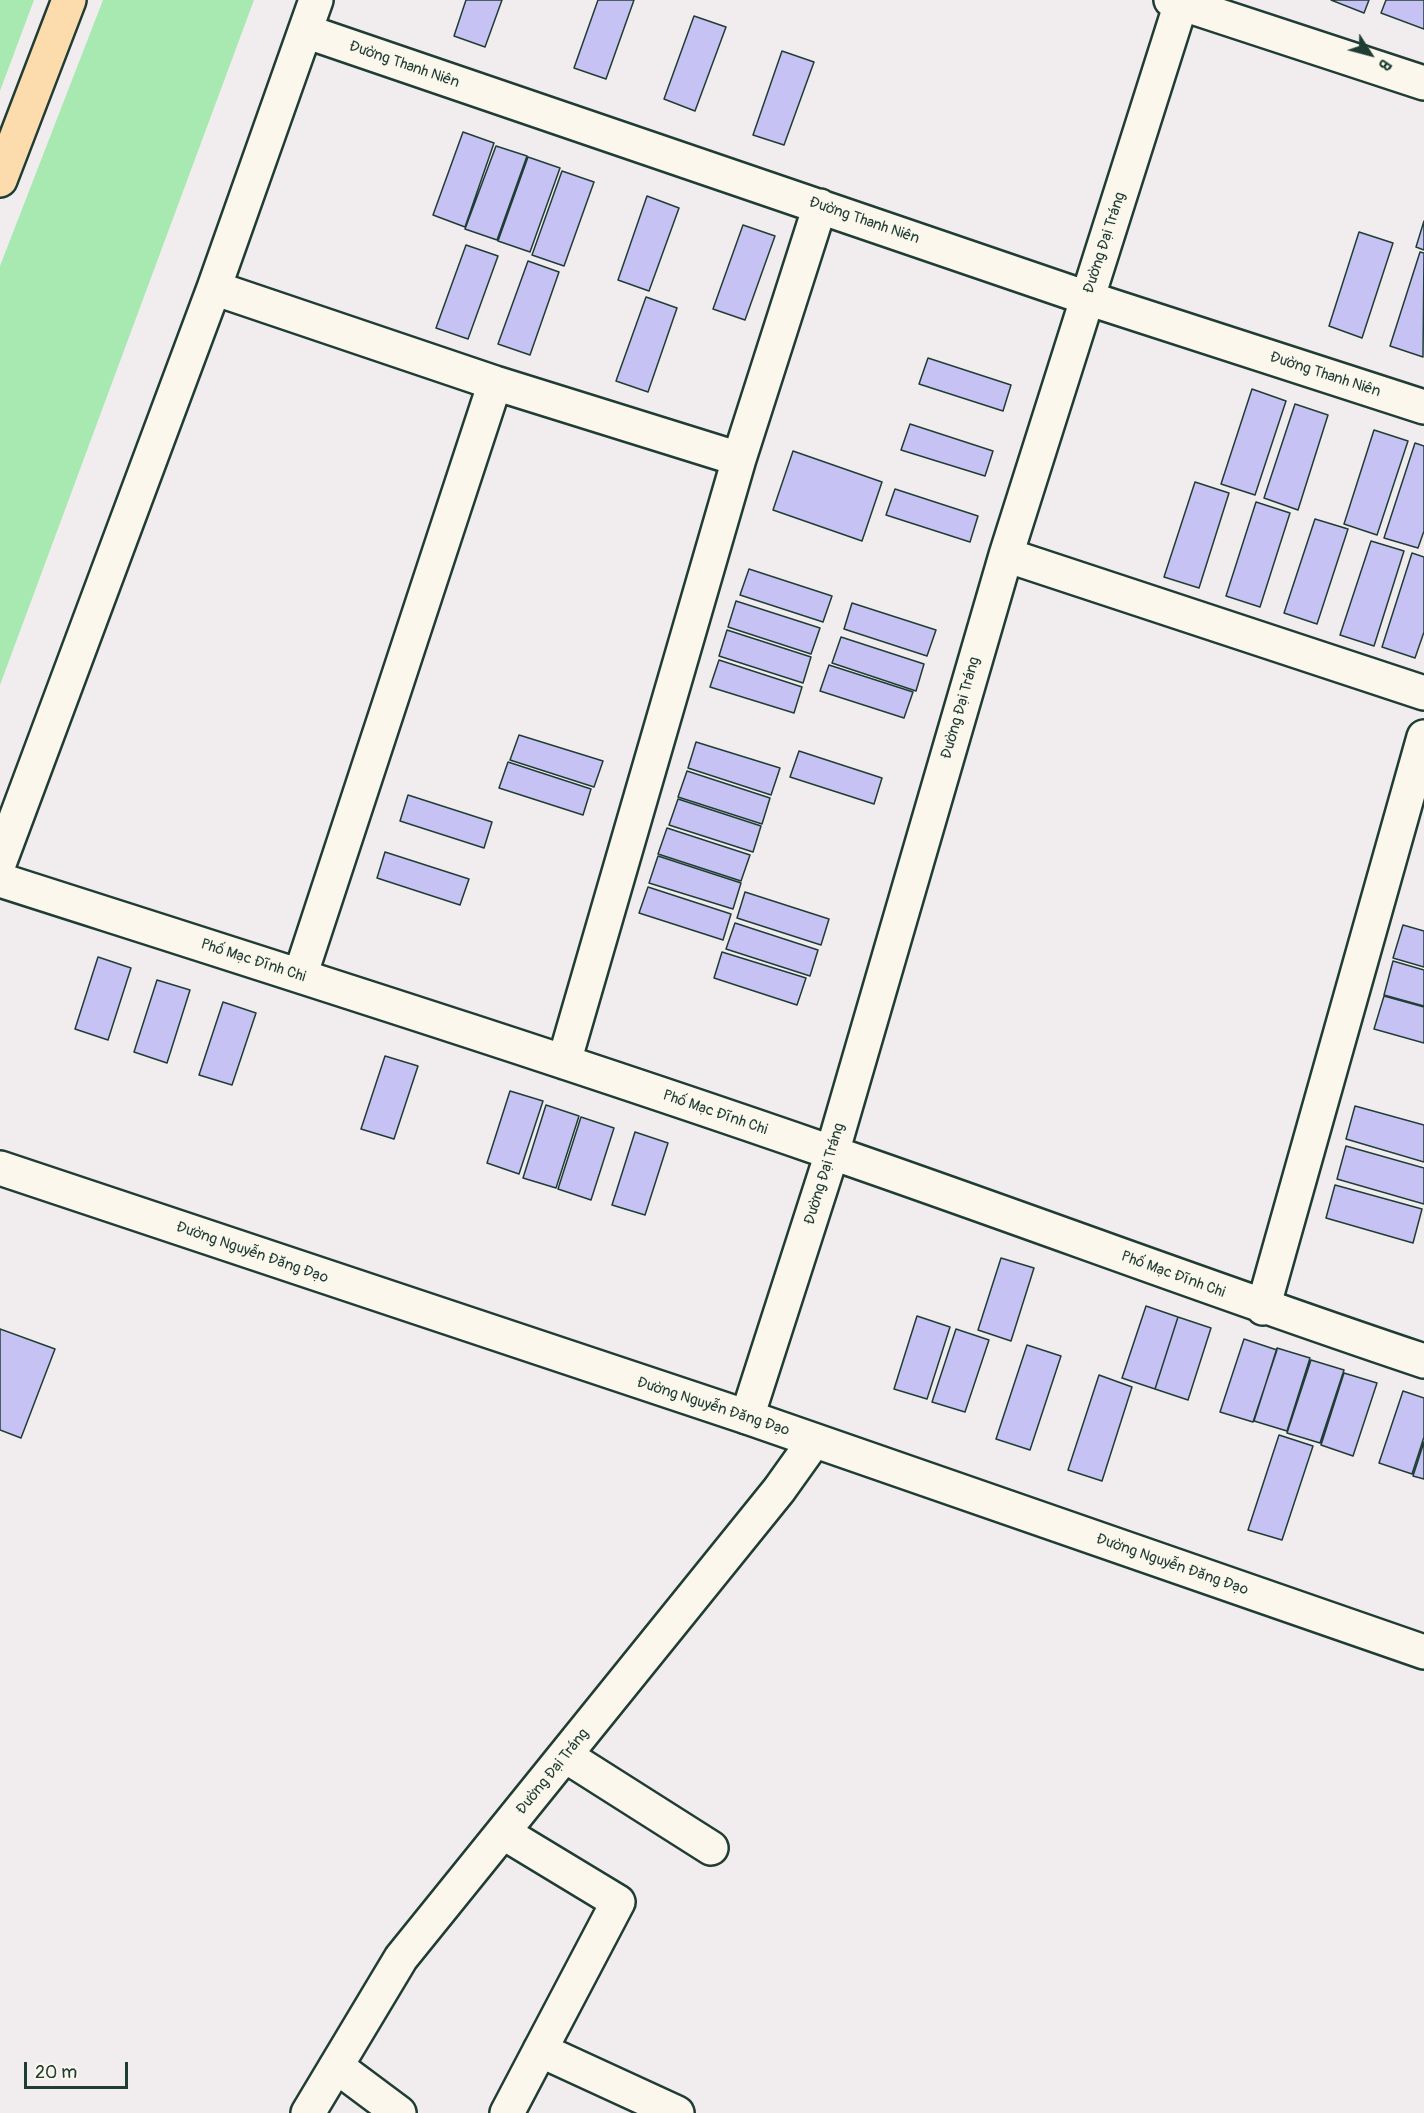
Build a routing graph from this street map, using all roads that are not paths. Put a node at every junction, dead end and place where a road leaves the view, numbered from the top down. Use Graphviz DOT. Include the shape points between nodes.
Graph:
graph roads {
  1 [pos="69,0"];
  2 [pos="316,0"];
  3 [pos="1178,1"];
  4 [pos="305,31"];
  5 [pos="1424,83"];
  6 [pos="0,180"];
  7 [pos="820,206"];
  8 [pos="214,288"];
  9 [pos="1087,298"];
  10 [pos="495,383"];
  11 [pos="1424,407"];
  12 [pos="739,459"];
  13 [pos="1006,555"];
  14 [pos="1424,693"];
  15 [pos="1424,737"];
  16 [pos="0,861"];
  17 [pos="0,880"];
  18 [pos="300,976"];
  19 [pos="564,1062"];
  20 [pos="832,1152"];
  21 [pos="0,1168"];
  22 [pos="1263,1308"];
  23 [pos="1424,1361"];
  24 [pos="747,1417"];
  25 [pos="814,1441"];
  26 [pos="1424,1652"];
  27 [pos="566,1756"];
  28 [pos="504,1833"];
  29 [pos="711,1848"];
  30 [pos="540,2050"];
  31 [pos="336,2066"];
  32 [pos="308,2113"];
  33 [pos="399,2113"];
  34 [pos="507,2113"];
  35 [pos="677,2113"];
  1 -- 6 [label="highway"];
  2 -- 4 [label="street"];
  3 -- 5 [label="street"];
  3 -- 9 [label="street, Đường Đại Tráng"];
  4 -- 7 [label="street, Đường Thanh Niên"];
  4 -- 8 [label="street"];
  7 -- 9 [label="street, Đường Thanh Niên"];
  7 -- 12 [label="street"];
  8 -- 10 [label="street"];
  8 -- 16 [label="street"];
  9 -- 11 [label="street, Đường Thanh Niên"];
  9 -- 13 [label="street, Đường Đại Tráng"];
  10 -- 12 [label="street"];
  10 -- 18 [label="street"];
  12 -- 19 [label="street"];
  13 -- 14 [label="street"];
  13 -- 20 [label="street, Đường Đại Tráng"];
  15 -- 22 [label="street"];
  17 -- 18 [label="street, Phố Mạc Đĩnh Chi"];
  18 -- 19 [label="street, Phố Mạc Đĩnh Chi"];
  19 -- 20 [label="street, Phố Mạc Đĩnh Chi"];
  20 -- 22 [label="street, Phố Mạc Đĩnh Chi"];
  20 -- 24 [label="street, Đường Đại Tráng"];
  21 -- 24 [label="street, Đường Nguyễn Đăng Đạo"];
  22 -- 23 [label="street, Phố Mạc Đĩnh Chi"];
  24 -- 25 [label="street, Đường Nguyễn Đăng Đạo"];
  25 -- 26 [label="street, Đường Nguyễn Đăng Đạo"];
  25 -- 27 [label="street, Đường Đại Tráng"];
  27 -- 28 [label="street, Đường Đại Tráng"];
  27 -- 29 [label="street"];
  28 -- 30 [label="street" via="618,1902"];
  28 -- 31 [label="street, Đường Đại Tráng" via="401,1958"];
  30 -- 34 [label="street"];
  30 -- 35 [label="street"];
  31 -- 32 [label="street, Đường Đại Tráng"];
  31 -- 33 [label="street"];
}
